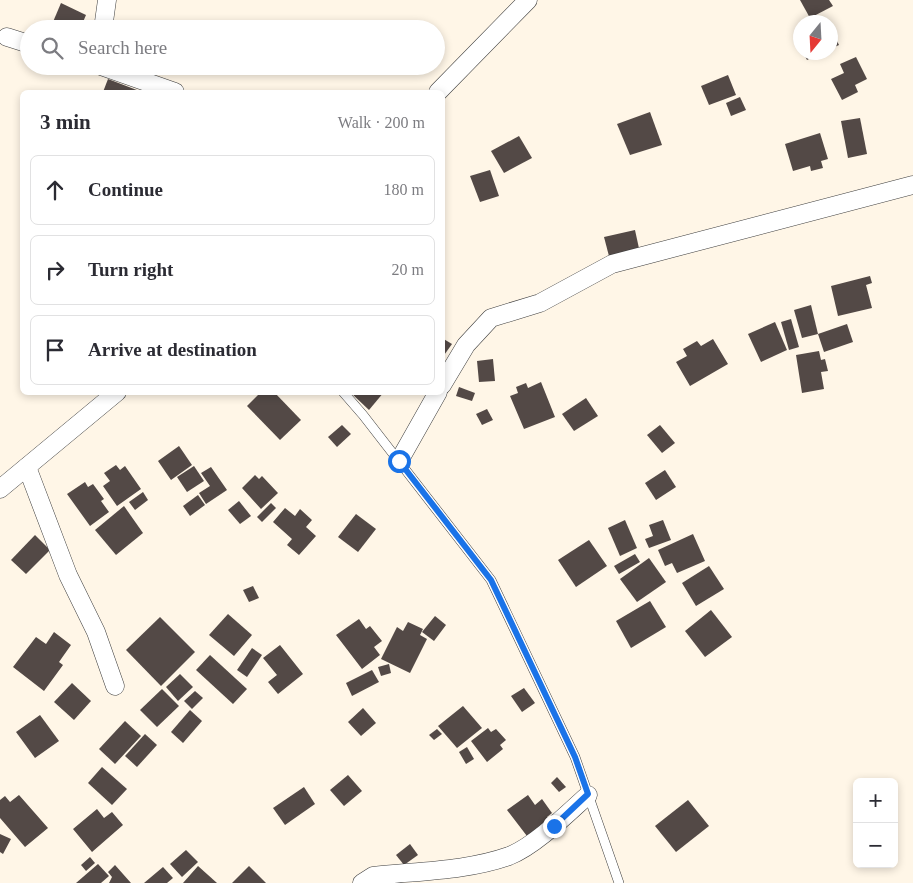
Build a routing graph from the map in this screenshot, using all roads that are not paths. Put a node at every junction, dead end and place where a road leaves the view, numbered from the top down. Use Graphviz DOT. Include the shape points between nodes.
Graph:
graph roads {
  1 [pos="107,0"];
  2 [pos="528,0"];
  3 [pos="104,20"];
  4 [pos="7,37"];
  5 [pos="20,41"];
  6 [pos="127,75"];
  7 [pos="169,90"];
  8 [pos="440,90"];
  9 [pos="913,185"];
  10 [pos="445,380"];
  11 [pos="113,395"];
  12 [pos="345,395"];
  13 [pos="436,395"];
  14 [pos="399,461"];
  15 [pos="27,467"];
  16 [pos="0,489"];
  17 [pos="115,686"];
  18 [pos="588,794"];
  19 [pos="362,883"];
  20 [pos="619,883"];
  1 -- 3 [label="street"];
  2 -- 8 [label="street"];
  4 -- 5 [label="street"];
  6 -- 7 [label="street"];
  9 -- 10 [label="street" via="612,264 540,303 491,318 466,345"];
  11 -- 15 [label="street"];
  12 -- 14 [label="lane"];
  13 -- 14 [label="street"];
  14 -- 18 [label="lane" via="491,580 575,757"];
  15 -- 16 [label="street"];
  15 -- 17 [label="street" via="68,575 96,632"];
  18 -- 19 [label="street" via="554,826 511,855 470,866 373,876"];
  18 -- 20 [label="lane"];
}
